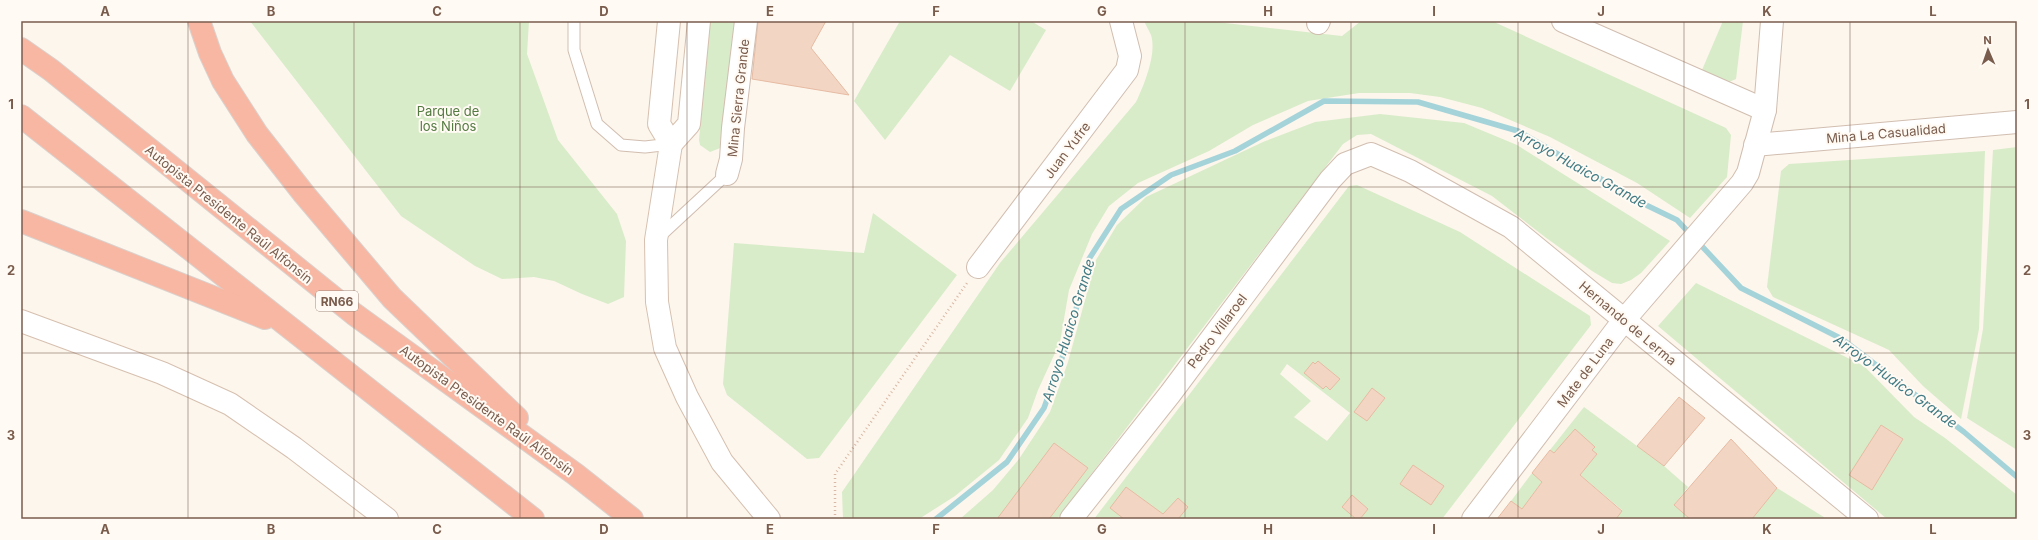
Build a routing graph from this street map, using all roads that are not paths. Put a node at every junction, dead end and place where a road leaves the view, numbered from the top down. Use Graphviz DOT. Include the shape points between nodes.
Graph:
graph roads {
  1 [pos="198,21"];
  2 [pos="574,21"];
  3 [pos="669,21"];
  4 [pos="699,21"];
  5 [pos="746,21"];
  6 [pos="1563,21"];
  7 [pos="1772,21"];
  8 [pos="1119,22"];
  9 [pos="21,49"];
  10 [pos="1765,110"];
  11 [pos="21,116"];
  12 [pos="2017,122"];
  13 [pos="671,144"];
  14 [pos="1755,145"];
  15 [pos="1371,154"];
  16 [pos="727,174"];
  17 [pos="21,221"];
  18 [pos="656,240"];
  19 [pos="978,267"];
  20 [pos="1624,320"];
  21 [pos="21,321"];
  22 [pos="287,327"];
  23 [pos="575,474"];
  24 [pos="387,519"];
  25 [pos="533,519"];
  26 [pos="632,519"];
  27 [pos="769,519"];
  28 [pos="1070,519"];
  29 [pos="1473,519"];
  30 [pos="1867,519"];
  1 -- 23 [label="highway" via="223,81 257,134 304,194 392,298"];
  2 -- 13 [label="lane" via="574,50 597,124 621,145 645,147"];
  3 -- 13 [label="street" via="659,124"];
  4 -- 13 [label="street" via="689,124"];
  5 -- 16 [label="street, Mina Sierra Grande" via="731,159"];
  6 -- 10 [label="street"];
  7 -- 10 [label="street"];
  8 -- 19 [label="street, Juan Yufre" via="1130,56 1127,70"];
  9 -- 23 [label="highway, Autopista Presidente Raúl Alfonsín / RN66" via="51,70 354,314"];
  10 -- 14 [label="street"];
  11 -- 22 [label="highway"];
  12 -- 14 [label="street, Mina La Casualidad"];
  13 -- 18 [label="street"];
  14 -- 20 [label="street, Mate de Luna" via="1745,178"];
  15 -- 20 [label="street, Hernando de Lerma" via="1410,171 1511,227"];
  15 -- 28 [label="street, Pedro Villaroel" via="1345,164 1330,180 1170,394"];
  16 -- 18 [label="lane"];
  17 -- 22 [label="highway"];
  18 -- 27 [label="street" via="657,302 665,348 687,398 722,462"];
  20 -- 29 [label="street, Mate de Luna"];
  20 -- 30 [label="street, Hernando de Lerma"];
  21 -- 24 [label="street" via="162,373 230,404 294,448"];
  22 -- 25 [label="highway"];
  23 -- 26 [label="highway, Autopista Presidente Raúl Alfonsín / RN66"];
}
